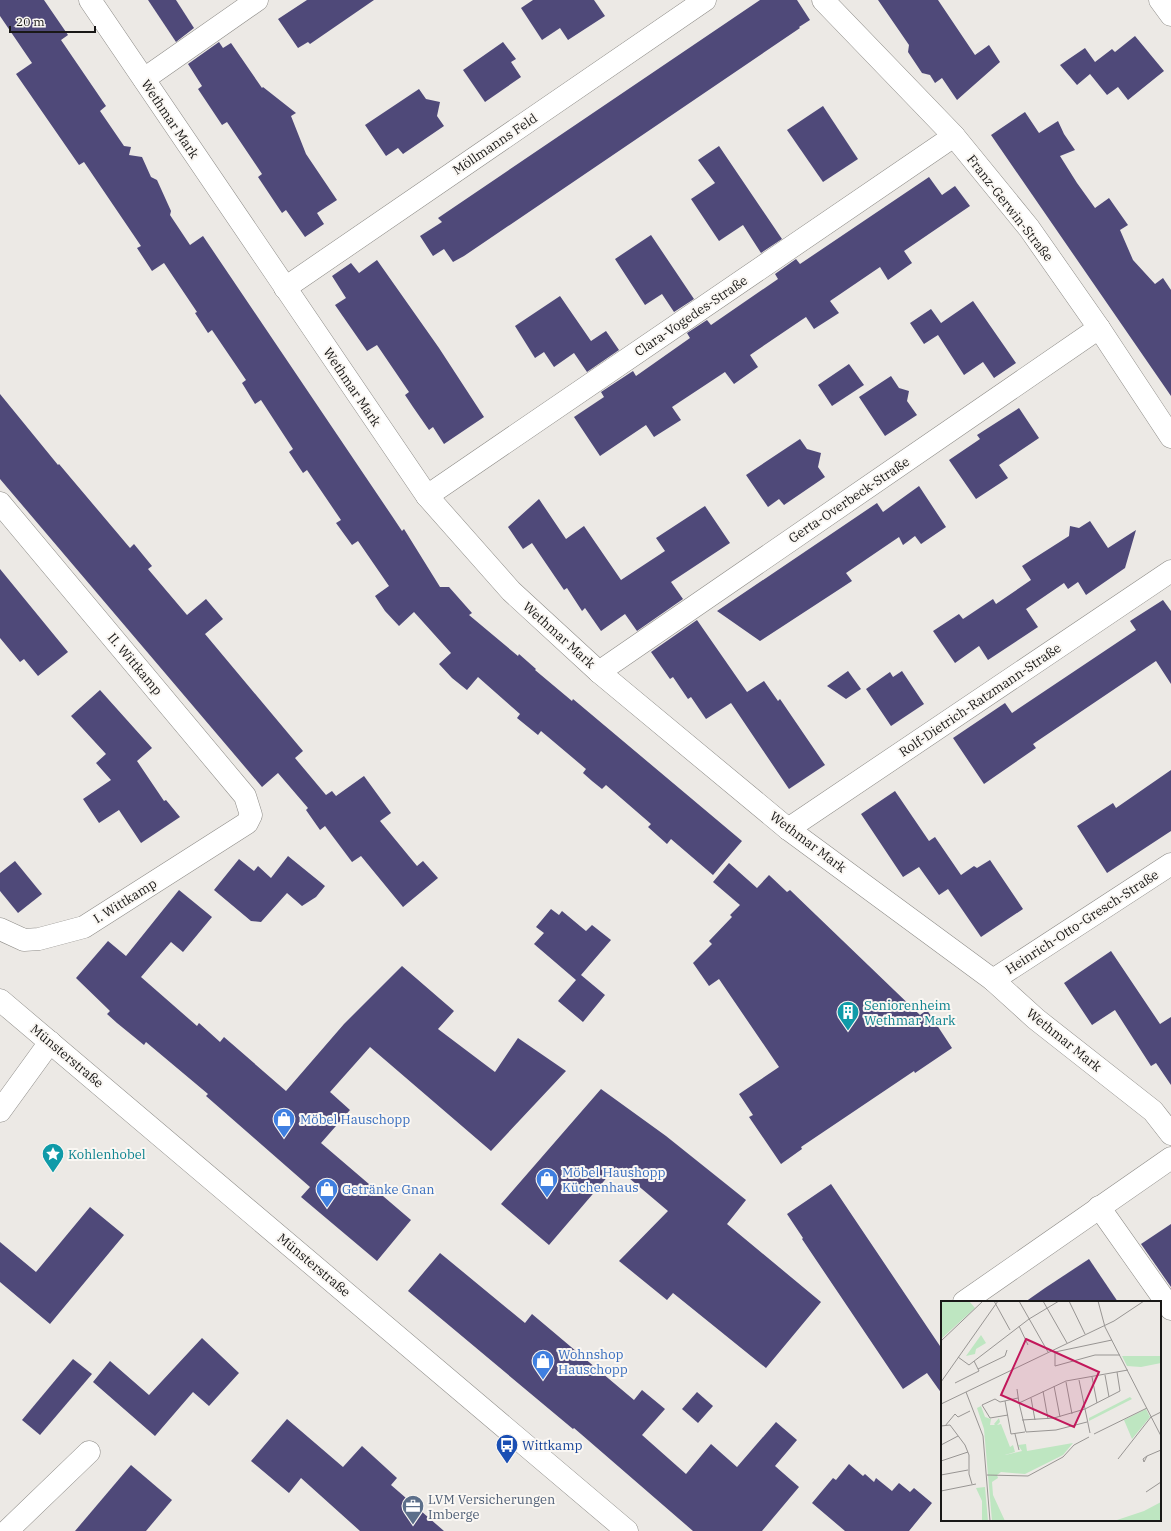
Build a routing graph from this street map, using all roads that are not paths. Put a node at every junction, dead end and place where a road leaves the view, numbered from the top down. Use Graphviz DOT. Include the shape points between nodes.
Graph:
graph roads {
  1 [pos="90,0"];
  2 [pos="257,0"];
  3 [pos="706,0"];
  4 [pos="823,0"];
  5 [pos="1160,0"];
  6 [pos="1171,15"];
  7 [pos="144,79"];
  8 [pos="954,136"];
  9 [pos="285,288"];
  10 [pos="1099,328"];
  11 [pos="1171,437"];
  12 [pos="427,496"];
  13 [pos="0,503"];
  14 [pos="1171,572"];
  15 [pos="599,672"];
  16 [pos="240,828"];
  17 [pos="788,829"];
  18 [pos="1171,864"];
  19 [pos="0,929"];
  20 [pos="993,980"];
  21 [pos="0,1000"];
  22 [pos="50,1042"];
  23 [pos="0,1111"];
  24 [pos="1171,1134"];
  25 [pos="1171,1158"];
  26 [pos="1099,1207"];
  27 [pos="965,1301"];
  28 [pos="1171,1309"];
  29 [pos="89,1452"];
  30 [pos="7,1531"];
  31 [pos="627,1531"];
  1 -- 7 [label="street, Wethmar Mark"];
  2 -- 7 [label="street"];
  3 -- 9 [label="street, Möllmanns Feld"];
  4 -- 8 [label="street, Franz-Gerwin-Straße"];
  5 -- 6 [label="street"];
  7 -- 9 [label="street, Wethmar Mark"];
  8 -- 10 [label="street, Franz-Gerwin-Straße" via="1028,228"];
  8 -- 12 [label="street, Clara-Vogedes-Straße"];
  9 -- 12 [label="street, Wethmar Mark"];
  10 -- 11 [label="street, Franz-Gerwin-Straße"];
  10 -- 15 [label="street, Gerta-Overbeck-Straße"];
  12 -- 15 [label="street, Wethmar Mark" via="511,591"];
  13 -- 16 [label="street, II. Wittkamp" via="245,796 251,815 247,823"];
  14 -- 17 [label="street, Rolf-Dietrich-Ratzmann-Straße"];
  15 -- 17 [label="street, Wethmar Mark"];
  16 -- 19 [label="street, I. Wittkamp" via="84,927 39,939 24,940"];
  17 -- 20 [label="street, Wethmar Mark"];
  18 -- 20 [label="street, Heinrich-Otto-Gresch-Straße"];
  20 -- 24 [label="street, Wethmar Mark" via="1036,1020 1153,1111"];
  21 -- 22 [label="street, Münsterstraße"];
  22 -- 23 [label="street"];
  22 -- 31 [label="street, Münsterstraße"];
  25 -- 26 [label="street"];
  26 -- 27 [label="street"];
  26 -- 28 [label="street"];
  29 -- 30 [label="street"];
}
